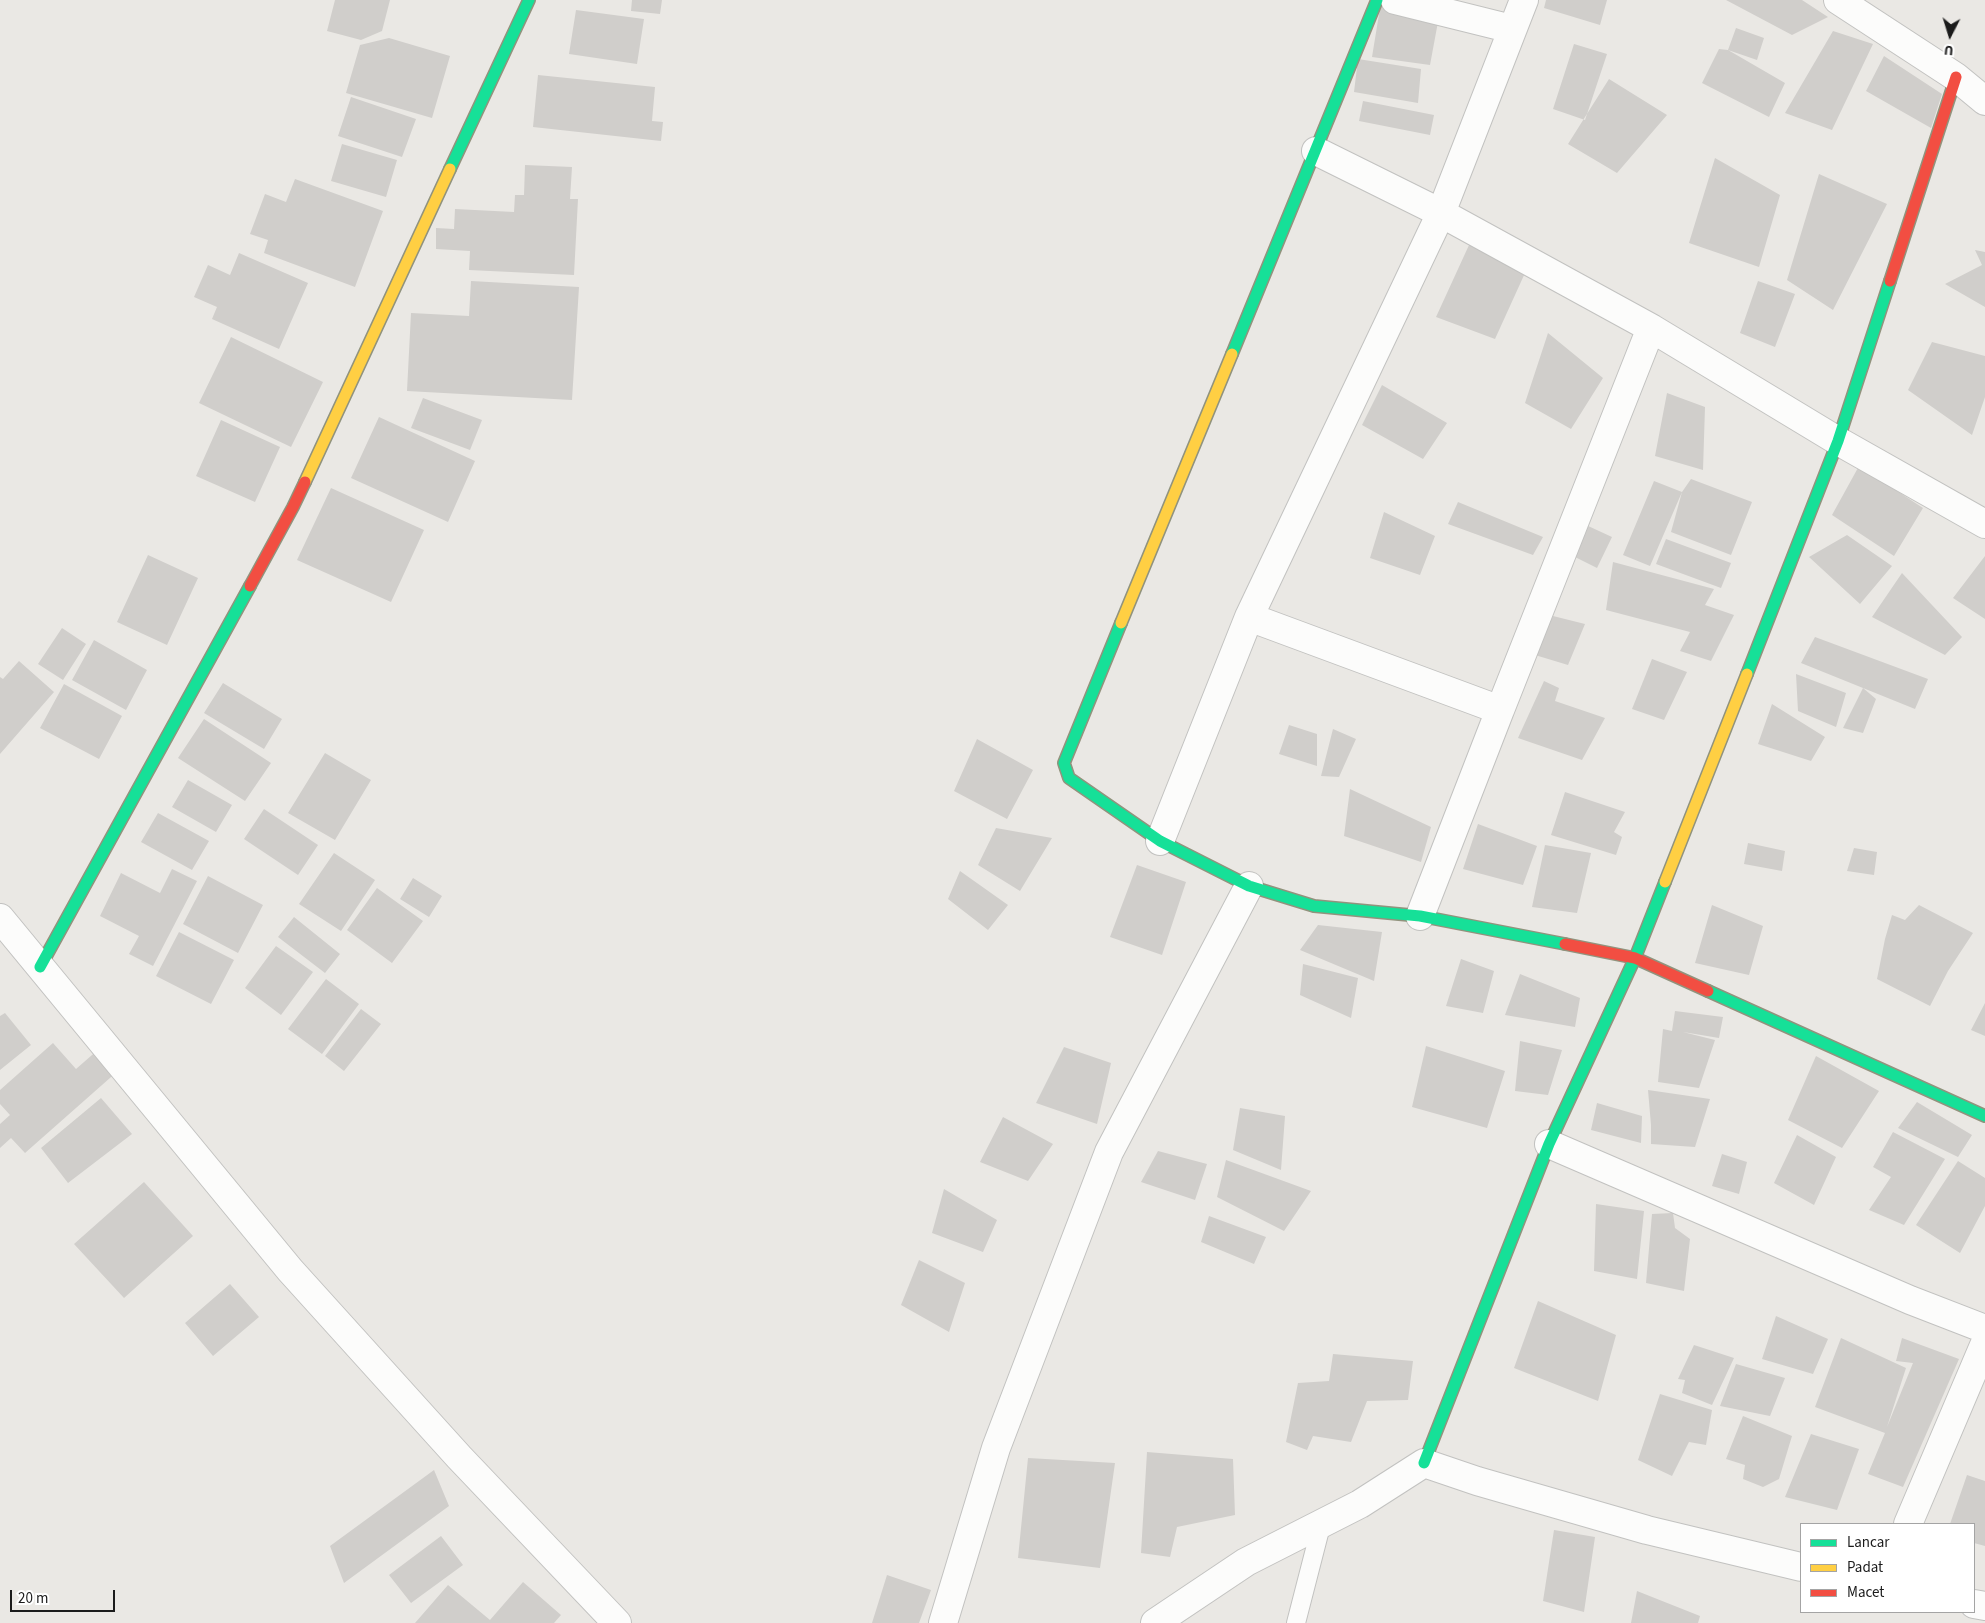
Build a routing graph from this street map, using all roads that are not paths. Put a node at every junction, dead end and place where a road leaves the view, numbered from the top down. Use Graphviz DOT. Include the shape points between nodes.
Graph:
graph roads {
  1 [pos="529,0"];
  2 [pos="1378,0"];
  3 [pos="1395,0"];
  4 [pos="1524,0"];
  5 [pos="1838,0"];
  6 [pos="1512,29"];
  7 [pos="1956,77"];
  8 [pos="1985,102"];
  9 [pos="1316,151"];
  10 [pos="1441,214"];
  11 [pos="1651,328"];
  12 [pos="1838,441"];
  13 [pos="1985,524"];
  14 [pos="1249,617"];
  15 [pos="1500,710"];
  16 [pos="1160,841"];
  17 [pos="1249,886"];
  18 [pos="1420,916"];
  19 [pos="0,918"];
  20 [pos="1635,958"];
  21 [pos="40,967"];
  22 [pos="1985,1116"];
  23 [pos="1550,1144"];
  24 [pos="1985,1329"];
  25 [pos="1985,1343"];
  26 [pos="1424,1463"];
  27 [pos="1322,1522"];
  28 [pos="1908,1523"];
  29 [pos="1800,1567"];
  30 [pos="617,1623"];
  31 [pos="943,1623"];
  32 [pos="1155,1623"];
  33 [pos="1296,1623"];
  1 -- 21 [label="street" via="292,507"];
  2 -- 9 [label="street"];
  3 -- 6 [label="street"];
  4 -- 6 [label="street"];
  5 -- 7 [label="street"];
  6 -- 10 [label="street"];
  7 -- 8 [label="street"];
  7 -- 12 [label="street"];
  9 -- 10 [label="street"];
  9 -- 16 [label="street" via="1064,763 1069,778"];
  10 -- 11 [label="street"];
  10 -- 14 [label="street"];
  11 -- 12 [label="street"];
  11 -- 15 [label="street"];
  12 -- 13 [label="street"];
  12 -- 20 [label="street"];
  14 -- 15 [label="street"];
  14 -- 16 [label="street"];
  15 -- 18 [label="street"];
  16 -- 17 [label="street"];
  17 -- 18 [label="street" via="1314,906"];
  17 -- 31 [label="street" via="1109,1152 996,1448"];
  18 -- 20 [label="street"];
  19 -- 21 [label="street"];
  20 -- 22 [label="street"];
  20 -- 23 [label="street"];
  21 -- 30 [label="street" via="290,1270 459,1457"];
  23 -- 24 [label="street" via="1910,1300"];
  23 -- 26 [label="street"];
  25 -- 28 [label="street"];
  26 -- 27 [label="street" via="1360,1504"];
  26 -- 29 [label="street" via="1647,1530"];
  27 -- 32 [label="street" via="1246,1562"];
  27 -- 33 [label="lane"];
}
